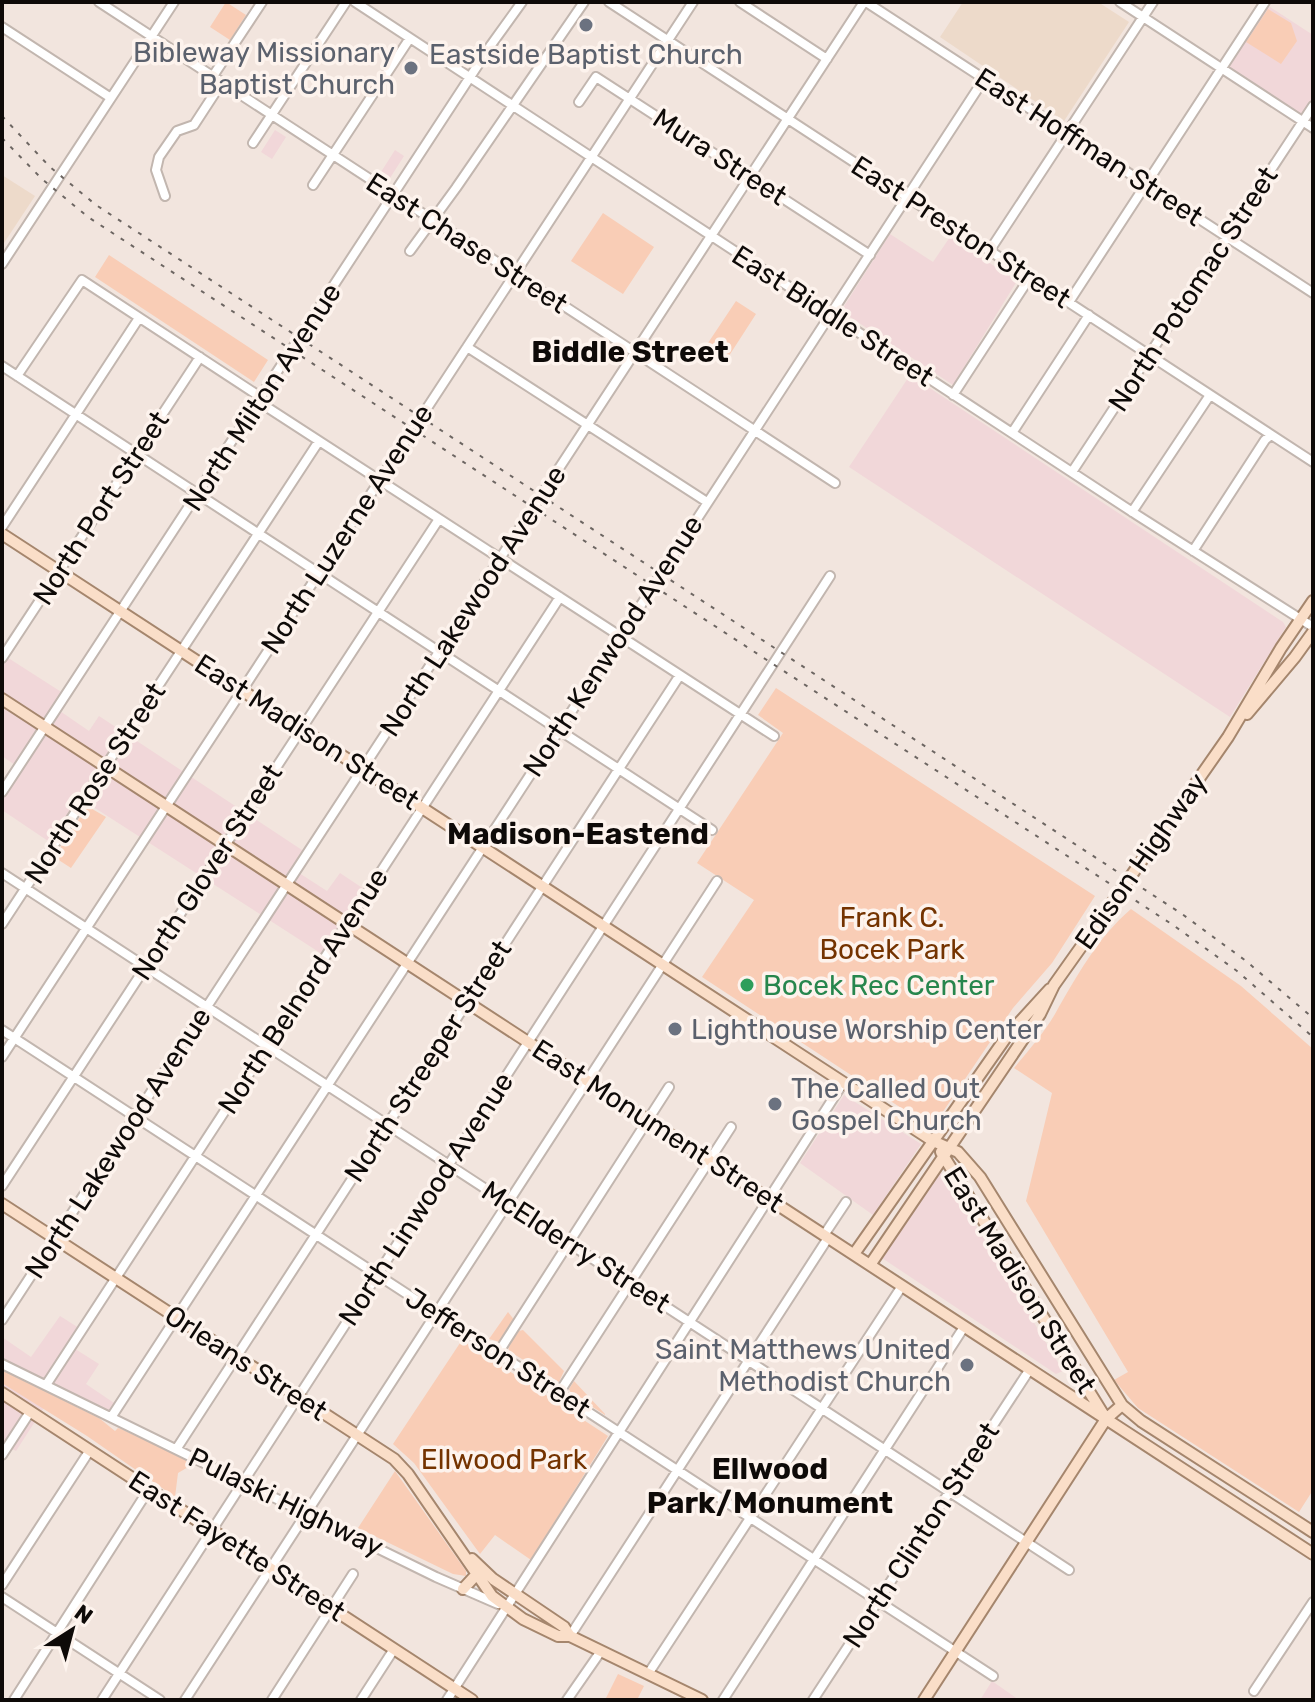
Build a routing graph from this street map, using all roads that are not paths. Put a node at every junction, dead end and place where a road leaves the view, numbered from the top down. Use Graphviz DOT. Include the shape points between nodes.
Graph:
graph roads {
  1 [pos="99,2"];
  2 [pos="174,2"];
  3 [pos="262,2"];
  4 [pos="346,2"];
  5 [pos="355,2"];
  6 [pos="522,2"];
  7 [pos="584,2"];
  8 [pos="609,2"];
  9 [pos="693,2"];
  10 [pos="740,2"];
  11 [pos="865,2"];
  12 [pos="1120,2"];
  13 [pos="1153,2"];
  14 [pos="1265,2"];
  15 [pos="1143,17"];
  16 [pos="2,27"];
  17 [pos="152,36"];
  18 [pos="410,38"];
  19 [pos="668,41"];
  20 [pos="827,59"];
  21 [pos="1221,69"];
  22 [pos="213,76"];
  23 [pos="470,78"];
  24 [pos="984,79"];
  25 [pos="222,82"];
  26 [pos="111,98"];
  27 [pos="629,99"];
  28 [pos="579,102"];
  29 [pos="512,106"];
  30 [pos="1313,106"];
  31 [pos="272,115"];
  32 [pos="788,119"];
  33 [pos="1303,122"];
  34 [pos="1313,128"];
  35 [pos="1067,133"];
  36 [pos="253,143"];
  37 [pos="333,154"];
  38 [pos="591,157"];
  39 [pos="750,177"];
  40 [pos="1146,184"];
  41 [pos="313,185"];
  42 [pos="393,194"];
  43 [pos="165,196"];
  44 [pos="907,197"];
  45 [pos="433,220"];
  46 [pos="712,236"];
  47 [pos="1227,237"];
  48 [pos="990,250"];
  49 [pos="410,251"];
  50 [pos="870,255"];
  51 [pos="2,264"];
  52 [pos="515,274"];
  53 [pos="1030,277"];
  54 [pos="1312,290"];
  55 [pos="1069,302"];
  56 [pos="831,314"];
  57 [pos="1089,315"];
  58 [pos="139,318"];
  59 [pos="467,347"];
  60 [pos="635,353"];
  61 [pos="1149,355"];
  62 [pos="200,357"];
  63 [pos="2,366"];
  64 [pos="17,376"];
  65 [pos="953,395"];
  66 [pos="1210,395"];
  67 [pos="260,400"];
  68 [pos="76,415"];
  69 [pos="588,425"];
  70 [pos="755,431"];
  71 [pos="1012,433"];
  72 [pos="1271,435"];
  73 [pos="319,441"];
  74 [pos="137,454"];
  75 [pos="1312,459"];
  76 [pos="1072,472"];
  77 [pos="380,480"];
  78 [pos="835,483"];
  79 [pos="198,494"];
  80 [pos="707,502"];
  81 [pos="1132,512"];
  82 [pos="439,519"];
  83 [pos="2,527"];
  84 [pos="258,533"];
  85 [pos="2,534"];
  86 [pos="1193,551"];
  87 [pos="500,559"];
  88 [pos="59,571"];
  89 [pos="319,573"];
  90 [pos="830,576"];
  91 [pos="560,597"];
  92 [pos="1313,601"];
  93 [pos="122,612"];
  94 [pos="378,612"];
  95 [pos="1300,620"];
  96 [pos="1313,629"];
  97 [pos="620,636"];
  98 [pos="181,651"];
  99 [pos="440,652"];
  100 [pos="2,658"];
  101 [pos="680,675"];
  102 [pos="242,690"];
  103 [pos="499,690"];
  104 [pos="2,699"];
  105 [pos="741,714"];
  106 [pos="45,727"];
  107 [pos="301,729"];
  108 [pos="559,729"];
  109 [pos="774,736"];
  110 [pos="1228,737"];
  111 [pos="105,767"];
  112 [pos="363,769"];
  113 [pos="619,769"];
  114 [pos="2,792"];
  115 [pos="166,806"];
  116 [pos="422,808"];
  117 [pos="679,808"];
  118 [pos="712,830"];
  119 [pos="226,845"];
  120 [pos="482,847"];
  121 [pos="2,873"];
  122 [pos="717,881"];
  123 [pos="287,885"];
  124 [pos="541,886"];
  125 [pos="25,889"];
  126 [pos="346,923"];
  127 [pos="2,924"];
  128 [pos="603,926"];
  129 [pos="86,928"];
  130 [pos="407,963"];
  131 [pos="662,965"];
  132 [pos="146,966"];
  133 [pos="1054,985"];
  134 [pos="467,1002"];
  135 [pos="208,1006"];
  136 [pos="2,1030"];
  137 [pos="15,1038"];
  138 [pos="528,1042"];
  139 [pos="268,1045"];
  140 [pos="2,1057"];
  141 [pos="74,1076"];
  142 [pos="587,1080"];
  143 [pos="843,1083"];
  144 [pos="328,1085"];
  145 [pos="669,1087"];
  146 [pos="136,1117"];
  147 [pos="648,1120"];
  148 [pos="388,1124"];
  149 [pos="731,1127"];
  150 [pos="933,1141"];
  151 [pos="946,1151"];
  152 [pos="195,1156"];
  153 [pos="709,1160"];
  154 [pos="449,1164"];
  155 [pos="2,1186"];
  156 [pos="256,1195"];
  157 [pos="769,1199"];
  158 [pos="846,1202"];
  159 [pos="509,1203"];
  160 [pos="2,1204"];
  161 [pos="316,1235"];
  162 [pos="826,1236"];
  163 [pos="55,1238"];
  164 [pos="569,1243"];
  165 [pos="854,1254"];
  166 [pos="870,1265"];
  167 [pos="377,1275"];
  168 [pos="115,1278"];
  169 [pos="630,1283"];
  170 [pos="902,1286"];
  171 [pos="437,1314"];
  172 [pos="176,1318"];
  173 [pos="2,1320"];
  174 [pos="690,1322"];
  175 [pos="964,1327"];
  176 [pos="498,1353"];
  177 [pos="237,1357"];
  178 [pos="750,1361"];
  179 [pos="2,1364"];
  180 [pos="1030,1369"];
  181 [pos="46,1385"];
  182 [pos="2,1393"];
  183 [pos="559,1393"];
  184 [pos="298,1397"];
  185 [pos="1122,1405"];
  186 [pos="822,1408"];
  187 [pos="30,1412"];
  188 [pos="112,1416"];
  189 [pos="1106,1419"];
  190 [pos="619,1433"];
  191 [pos="357,1435"];
  192 [pos="177,1448"];
  193 [pos="885,1449"];
  194 [pos="90,1450"];
  195 [pos="2,1455"];
  196 [pos="677,1470"];
  197 [pos="244,1481"];
  198 [pos="149,1489"];
  199 [pos="949,1492"];
  200 [pos="307,1512"];
  201 [pos="750,1518"];
  202 [pos="212,1530"];
  203 [pos="1313,1532"];
  204 [pos="1027,1542"];
  205 [pos="463,1550"];
  206 [pos="1313,1554"];
  207 [pos="813,1559"];
  208 [pos="269,1567"];
  209 [pos="1069,1570"];
  210 [pos="353,1574"];
  211 [pos="476,1575"];
  212 [pos="2,1585"];
  213 [pos="463,1589"];
  214 [pos="515,1595"];
  215 [pos="2,1597"];
  216 [pos="878,1601"];
  217 [pos="1313,1602"];
  218 [pos="506,1608"];
  219 [pos="332,1609"];
  220 [pos="547,1616"];
  221 [pos="57,1633"];
  222 [pos="570,1636"];
  223 [pos="394,1649"];
  224 [pos="601,1651"];
  225 [pos="955,1652"];
  226 [pos="119,1673"];
  227 [pos="648,1674"];
  228 [pos="993,1676"];
  229 [pos="454,1688"];
  230 [pos="1254,1691"];
  231 [pos="14,1700"];
  232 [pos="102,1700"];
  233 [pos="160,1700"];
  234 [pos="185,1700"];
  235 [pos="272,1700"];
  236 [pos="361,1700"];
  237 [pos="447,1700"];
  238 [pos="472,1700"];
  239 [pos="567,1700"];
  240 [pos="702,1700"];
  241 [pos="723,1700"];
  242 [pos="813,1700"];
  243 [pos="924,1700"];
  1 -- 17 [label="street, East Chase Street"];
  2 -- 17 [label="street"];
  3 -- 22 [label="street"];
  4 -- 31 [label="street"];
  5 -- 18 [label="street, East Biddle Street"];
  6 -- 23 [label="street, North Milton Avenue"];
  7 -- 29 [label="street"];
  8 -- 19 [label="street, East Preston Street"];
  9 -- 19 [label="street, North Luzerne Avenue"];
  10 -- 20 [label="street"];
  11 -- 20 [label="street, North Lakewood Avenue"];
  11 -- 24 [label="street, East Hoffman Street"];
  12 -- 15 [label="street"];
  13 -- 15 [label="street"];
  14 -- 21 [label="street"];
  15 -- 21 [label="street"];
  15 -- 35 [label="street"];
  16 -- 26 [label="street"];
  17 -- 22 [label="street, East Chase Street"];
  17 -- 26 [label="street"];
  18 -- 23 [label="street, East Biddle Street"];
  18 -- 37 [label="street"];
  19 -- 27 [label="street, North Luzerne Avenue"];
  19 -- 32 [label="street, East Preston Street"];
  20 -- 32 [label="street, North Lakewood Avenue"];
  21 -- 33 [label="street"];
  21 -- 40 [label="street"];
  22 -- 25 [label="street, East Chase Street"];
  23 -- 29 [label="street, East Biddle Street"];
  23 -- 42 [label="street, North Milton Avenue"];
  24 -- 35 [label="street, East Hoffman Street"];
  24 -- 44 [label="street, North Kenwood Avenue"];
  25 -- 31 [label="street, East Chase Street"];
  25 -- 43 [label="street" via="194,125 177,131 159,157 156,170"];
  26 -- 51 [label="street"];
  27 -- 28 [label="street, Mura Street" via="596,77"];
  27 -- 38 [label="street, North Luzerne Avenue"];
  27 -- 39 [label="street, Mura Street"];
  29 -- 38 [label="street, East Biddle Street"];
  29 -- 45 [label="street"];
  30 -- 33 [label="street, North Potomac Street"];
  31 -- 36 [label="street"];
  31 -- 37 [label="street, East Chase Street"];
  32 -- 39 [label="street, North Lakewood Avenue"];
  32 -- 44 [label="street, East Preston Street"];
  33 -- 34 [label="street"];
  33 -- 47 [label="street, North Potomac Street"];
  35 -- 40 [label="street, East Hoffman Street"];
  35 -- 48 [label="street"];
  37 -- 41 [label="street"];
  37 -- 42 [label="street, East Chase Street"];
  38 -- 46 [label="street, East Biddle Street"];
  38 -- 52 [label="street, North Luzerne Avenue"];
  39 -- 46 [label="street, North Lakewood Avenue"];
  39 -- 50 [label="street, Mura Street"];
  40 -- 47 [label="street, East Hoffman Street"];
  40 -- 55 [label="street"];
  42 -- 45 [label="street, East Chase Street"];
  42 -- 67 [label="street, North Milton Avenue"];
  44 -- 48 [label="street, East Preston Street"];
  44 -- 50 [label="street, North Kenwood Avenue"];
  45 -- 49 [label="street"];
  45 -- 52 [label="street, East Chase Street"];
  46 -- 56 [label="street, East Biddle Street"];
  46 -- 60 [label="street, North Lakewood Avenue"];
  47 -- 54 [label="street, East Hoffman Street"];
  47 -- 61 [label="street, North Potomac Street"];
  48 -- 53 [label="street, East Preston Street"];
  50 -- 56 [label="street, North Kenwood Avenue"];
  52 -- 59 [label="street, North Luzerne Avenue"];
  52 -- 60 [label="street, East Chase Street"];
  53 -- 55 [label="street, East Preston Street"];
  53 -- 65 [label="street"];
  55 -- 57 [label="street, East Preston Street"];
  56 -- 65 [label="street, East Biddle Street"];
  56 -- 70 [label="street, North Kenwood Avenue"];
  57 -- 61 [label="street, East Preston Street"];
  57 -- 71 [label="street"];
  58 -- 62 [label="street"];
  58 -- 64 [label="street" via="82,280"];
  58 -- 68 [label="street"];
  59 -- 69 [label="street"];
  59 -- 77 [label="street, North Luzerne Avenue"];
  60 -- 69 [label="street, North Lakewood Avenue"];
  60 -- 70 [label="street, East Chase Street"];
  61 -- 66 [label="street, East Preston Street"];
  61 -- 76 [label="street, North Potomac Street"];
  62 -- 67 [label="street"];
  62 -- 74 [label="street, North Port Street"];
  63 -- 64 [label="street"];
  64 -- 68 [label="street"];
  65 -- 71 [label="street, East Biddle Street"];
  66 -- 72 [label="street, East Preston Street"];
  66 -- 81 [label="street"];
  67 -- 73 [label="street"];
  67 -- 79 [label="street, North Milton Avenue"];
  68 -- 74 [label="street"];
  68 -- 83 [label="street"];
  69 -- 80 [label="street"];
  69 -- 87 [label="street, North Lakewood Avenue"];
  70 -- 78 [label="street, East Chase Street"];
  70 -- 80 [label="street, North Kenwood Avenue"];
  71 -- 76 [label="street, East Biddle Street"];
  72 -- 75 [label="street, East Preston Street"];
  72 -- 86 [label="street"];
  73 -- 77 [label="street"];
  73 -- 84 [label="street, North Rose Street"];
  74 -- 79 [label="street"];
  74 -- 88 [label="street, North Port Street"];
  76 -- 81 [label="street, East Biddle Street"];
  77 -- 82 [label="street"];
  77 -- 89 [label="street, North Luzerne Avenue"];
  79 -- 84 [label="street"];
  79 -- 93 [label="street, North Milton Avenue"];
  80 -- 97 [label="street, North Kenwood Avenue"];
  81 -- 86 [label="street, East Biddle Street"];
  82 -- 87 [label="street"];
  82 -- 94 [label="street, North Glover Street"];
  84 -- 89 [label="street"];
  84 -- 98 [label="street, North Rose Street"];
  85 -- 88 [label="main road, East Madison Street"];
  86 -- 95 [label="street, East Biddle Street"];
  87 -- 91 [label="street"];
  87 -- 99 [label="street, North Lakewood Avenue"];
  88 -- 93 [label="main road, East Madison Street"];
  88 -- 100 [label="street, North Port Street"];
  89 -- 94 [label="street"];
  89 -- 102 [label="street, North Luzerne Avenue"];
  90 -- 105 [label="street, North Linwood Avenue"];
  91 -- 97 [label="street"];
  91 -- 103 [label="street, North Belnord Avenue"];
  92 -- 95 [label="main road, Edison Highway"];
  93 -- 98 [label="main road, East Madison Street"];
  93 -- 106 [label="street, North Milton Avenue"];
  94 -- 99 [label="street"];
  94 -- 107 [label="street, North Glover Street"];
  95 -- 96 [label="street, East Biddle Street"];
  95 -- 110 [label="main road, Edison Highway"];
  96 -- 110 [label="main road, Edison Highway"];
  97 -- 101 [label="street"];
  97 -- 108 [label="street, North Kenwood Avenue"];
  98 -- 102 [label="main road, East Madison Street"];
  98 -- 111 [label="street, North Rose Street"];
  99 -- 103 [label="street"];
  99 -- 112 [label="street, North Lakewood Avenue"];
  101 -- 105 [label="street"];
  101 -- 113 [label="street, North Streeper Street"];
  102 -- 107 [label="main road, East Madison Street"];
  102 -- 115 [label="street, North Luzerne Avenue"];
  103 -- 108 [label="street"];
  103 -- 116 [label="street, North Belnord Avenue"];
  104 -- 106 [label="main road, East Monument Street"];
  105 -- 109 [label="street"];
  105 -- 117 [label="street, North Linwood Avenue"];
  106 -- 111 [label="main road, East Monument Street"];
  106 -- 114 [label="street, North Milton Avenue"];
  107 -- 112 [label="main road, East Madison Street"];
  107 -- 119 [label="street, North Glover Street"];
  108 -- 113 [label="street"];
  108 -- 120 [label="street, North Kenwood Avenue"];
  110 -- 133 [label="main road, Edison Highway, bridge"];
  111 -- 115 [label="main road, East Monument Street"];
  111 -- 125 [label="street, North Rose Street"];
  112 -- 116 [label="main road, East Madison Street"];
  112 -- 123 [label="street, North Lakewood Avenue"];
  113 -- 117 [label="street"];
  113 -- 124 [label="street, North Streeper Street"];
  115 -- 119 [label="main road, East Monument Street"];
  115 -- 129 [label="street, North Luzerne Avenue"];
  116 -- 120 [label="main road, East Madison Street"];
  116 -- 126 [label="street, North Belnord Avenue"];
  117 -- 118 [label="street"];
  117 -- 128 [label="street, North Linwood Avenue"];
  119 -- 123 [label="main road, East Monument Street"];
  119 -- 132 [label="street, North Glover Street"];
  120 -- 124 [label="main road, East Madison Street"];
  120 -- 130 [label="street, North Kenwood Avenue"];
  121 -- 125 [label="street, McElderry Street"];
  122 -- 131 [label="street"];
  123 -- 126 [label="main road, East Monument Street"];
  123 -- 135 [label="street, North Lakewood Avenue"];
  124 -- 128 [label="main road, East Madison Street"];
  124 -- 134 [label="street, North Streeper Street"];
  125 -- 127 [label="street, North Rose Street"];
  125 -- 129 [label="street, McElderry Street"];
  126 -- 130 [label="main road, East Monument Street"];
  126 -- 139 [label="street, North Belnord Avenue"];
  128 -- 131 [label="main road, East Madison Street"];
  128 -- 138 [label="street, North Linwood Avenue"];
  129 -- 132 [label="street, McElderry Street"];
  129 -- 137 [label="street, North Luzerne Avenue"];
  130 -- 134 [label="main road, East Monument Street"];
  130 -- 144 [label="street, North Kenwood Avenue"];
  131 -- 142 [label="street"];
  131 -- 143 [label="main road, East Madison Street"];
  132 -- 135 [label="street, McElderry Street"];
  132 -- 141 [label="street, North Glover Street"];
  133 -- 150 [label="main road, Edison Highway" via="1007,1036"];
  133 -- 151 [label="main road, Edison Highway" via="1040,1014"];
  134 -- 138 [label="main road, East Monument Street"];
  134 -- 148 [label="street, North Streeper Street"];
  135 -- 139 [label="street, McElderry Street"];
  135 -- 146 [label="street, North Lakewood Avenue"];
  136 -- 137 [label="street, Jefferson Street"];
  137 -- 140 [label="street, North Luzerne Avenue"];
  137 -- 141 [label="street, Jefferson Street"];
  138 -- 142 [label="main road, East Monument Street"];
  138 -- 154 [label="street, North Linwood Avenue"];
  139 -- 144 [label="street, McElderry Street"];
  139 -- 152 [label="street, North Belnord Avenue"];
  141 -- 146 [label="street, Jefferson Street"];
  141 -- 155 [label="street, North Glover Street"];
  142 -- 147 [label="main road, East Monument Street"];
  142 -- 159 [label="street"];
  143 -- 150 [label="main road, East Madison Street"];
  143 -- 157 [label="street"];
  144 -- 148 [label="street, McElderry Street"];
  144 -- 156 [label="street, North Kenwood Avenue"];
  145 -- 147 [label="street"];
  146 -- 152 [label="street, Jefferson Street"];
  146 -- 163 [label="street, North Lakewood Avenue"];
  147 -- 153 [label="main road, East Monument Street"];
  147 -- 164 [label="street"];
  148 -- 154 [label="street, McElderry Street"];
  148 -- 161 [label="street, North Streeper Street"];
  149 -- 153 [label="street"];
  150 -- 151 [label="main road, East Madison Street"];
  150 -- 165 [label="main road, Edison Highway"];
  151 -- 166 [label="main road, Edison Highway"];
  151 -- 185 [label="main road, East Madison Street" via="965,1159 980,1177"];
  151 -- 189 [label="main road, East Madison Street"];
  152 -- 156 [label="street, Jefferson Street"];
  152 -- 168 [label="street, North Belnord Avenue"];
  153 -- 157 [label="main road, East Monument Street"];
  153 -- 169 [label="street"];
  154 -- 159 [label="street, McElderry Street"];
  154 -- 167 [label="street, North Linwood Avenue"];
  156 -- 161 [label="street, Jefferson Street"];
  156 -- 172 [label="street, North Kenwood Avenue"];
  157 -- 162 [label="main road, East Monument Street"];
  157 -- 174 [label="street"];
  158 -- 162 [label="street"];
  159 -- 164 [label="street, McElderry Street"];
  159 -- 171 [label="street"];
  160 -- 163 [label="main road, Orleans Street"];
  161 -- 167 [label="street, Jefferson Street"];
  161 -- 177 [label="street, North Streeper Street"];
  162 -- 165 [label="main road, East Monument Street"];
  162 -- 178 [label="street"];
  163 -- 168 [label="main road, Orleans Street"];
  163 -- 173 [label="street, North Lakewood Avenue"];
  164 -- 169 [label="street, McElderry Street"];
  164 -- 176 [label="street"];
  165 -- 166 [label="main road, East Monument Street"];
  166 -- 170 [label="main road, East Monument Street"];
  167 -- 171 [label="street, Jefferson Street"];
  167 -- 184 [label="street, North Linwood Avenue"];
  168 -- 172 [label="main road, Orleans Street"];
  168 -- 181 [label="street, North Belnord Avenue"];
  169 -- 174 [label="street, McElderry Street"];
  169 -- 183 [label="street"];
  170 -- 175 [label="main road, East Monument Street"];
  170 -- 186 [label="street"];
  171 -- 176 [label="street, Jefferson Street"];
  171 -- 191 [label="street"];
  172 -- 177 [label="main road, Orleans Street"];
  172 -- 188 [label="street, North Kenwood Avenue"];
  174 -- 178 [label="street, McElderry Street"];
  174 -- 190 [label="street"];
  175 -- 180 [label="main road, East Monument Street"];
  175 -- 193 [label="street"];
  176 -- 183 [label="street, Jefferson Street"];
  177 -- 184 [label="main road, Orleans Street"];
  177 -- 192 [label="street, North Streeper Street"];
  178 -- 186 [label="street, McElderry Street"];
  178 -- 196 [label="street"];
  179 -- 181 [label="street, Pulaski Highway"];
  180 -- 189 [label="main road, East Monument Street"];
  180 -- 199 [label="street, North Clinton Street"];
  181 -- 188 [label="street, Pulaski Highway"];
  182 -- 187 [label="main road, East Fayette Street"];
  183 -- 190 [label="street, Jefferson Street"];
  184 -- 191 [label="main road, Orleans Street"];
  184 -- 197 [label="street, North Linwood Avenue"];
  185 -- 189 [label="main road"];
  185 -- 203 [label="main road"];
  186 -- 193 [label="street, McElderry Street"];
  186 -- 201 [label="street"];
  187 -- 194 [label="main road, East Fayette Street"];
  187 -- 195 [label="street"];
  188 -- 192 [label="street, Pulaski Highway"];
  189 -- 204 [label="main road"];
  189 -- 206 [label="main road, East Monument Street"];
  190 -- 196 [label="street, Jefferson Street"];
  190 -- 214 [label="street"];
  191 -- 200 [label="street"];
  191 -- 205 [label="main road, Orleans Street" via="402,1466"];
  192 -- 197 [label="street, Pulaski Highway"];
  193 -- 199 [label="street, McElderry Street"];
  193 -- 207 [label="street"];
  194 -- 198 [label="main road, East Fayette Street"];
  194 -- 212 [label="street"];
  196 -- 201 [label="street, Jefferson Street"];
  196 -- 222 [label="street"];
  197 -- 200 [label="street, Pulaski Highway"];
  197 -- 202 [label="street, North Linwood Avenue"];
  198 -- 202 [label="main road, East Fayette Street"];
  198 -- 221 [label="street"];
  199 -- 204 [label="street, McElderry Street"];
  199 -- 216 [label="street, North Clinton Street"];
  200 -- 208 [label="street"];
  200 -- 213 [label="street, Pulaski Highway"];
  201 -- 207 [label="street, Jefferson Street"];
  201 -- 227 [label="street"];
  202 -- 208 [label="main road, East Fayette Street"];
  202 -- 226 [label="street, North Linwood Avenue"];
  204 -- 209 [label="street, McElderry Street"];
  204 -- 225 [label="main road"];
  205 -- 211 [label="main road, Orleans Street"];
  205 -- 214 [label="main road, Orleans Street"];
  207 -- 216 [label="street, Jefferson Street"];
  207 -- 241 [label="street"];
  208 -- 219 [label="main road, East Fayette Street"];
  208 -- 234 [label="street"];
  210 -- 219 [label="street"];
  211 -- 213 [label="main road"];
  211 -- 218 [label="main road, Orleans Street"];
  213 -- 218 [label="street, Pulaski Highway"];
  214 -- 218 [label="street"];
  214 -- 220 [label="main road, Pulaski Highway"];
  215 -- 221 [label="street"];
  216 -- 225 [label="street, Jefferson Street"];
  216 -- 242 [label="street, North Clinton Street"];
  217 -- 230 [label="street"];
  218 -- 220 [label="main road" via="519,1606"];
  218 -- 222 [label="main road, Pulaski Highway" via="558,1636"];
  218 -- 229 [label="street"];
  219 -- 223 [label="main road, East Fayette Street"];
  219 -- 235 [label="street"];
  220 -- 222 [label="main road, Pulaski Highway"];
  221 -- 226 [label="street"];
  221 -- 231 [label="street"];
  222 -- 224 [label="main road, Pulaski Highway"];
  223 -- 229 [label="main road, East Fayette Street"];
  223 -- 236 [label="street"];
  224 -- 227 [label="main road, Pulaski Highway"];
  224 -- 239 [label="street"];
  225 -- 228 [label="street, Jefferson Street"];
  225 -- 243 [label="main road"];
  226 -- 232 [label="street, North Linwood Avenue"];
  226 -- 233 [label="street"];
  227 -- 240 [label="main road, Pulaski Highway"];
  229 -- 237 [label="street"];
  229 -- 238 [label="main road, East Fayette Street"];
}
